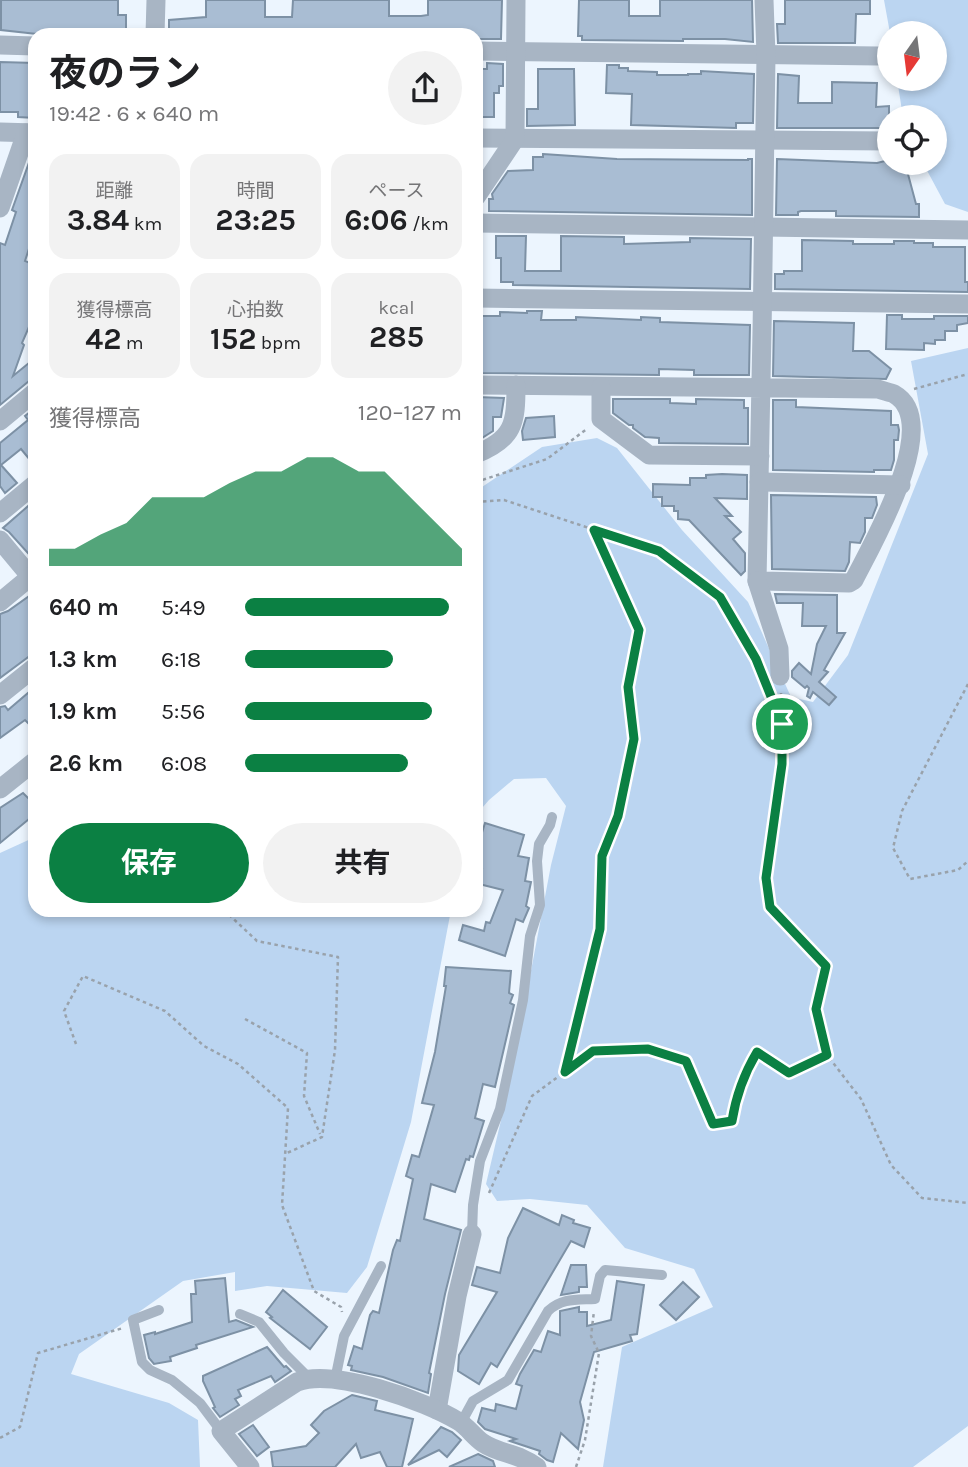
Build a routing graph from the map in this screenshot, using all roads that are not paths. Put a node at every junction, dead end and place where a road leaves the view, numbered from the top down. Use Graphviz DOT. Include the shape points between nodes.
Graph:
graph roads {
  1 [pos="156,0"];
  2 [pos="516,0"];
  3 [pos="764,0"];
  4 [pos="155,28"];
  5 [pos="0,45"];
  6 [pos="28,46"];
  7 [pos="483,51"];
  8 [pos="516,52"];
  9 [pos="766,55"];
  10 [pos="877,56"];
  11 [pos="0,132"];
  12 [pos="28,133"];
  13 [pos="28,138"];
  14 [pos="483,138"];
  15 [pos="515,139"];
  16 [pos="765,141"];
  17 [pos="877,141"];
  18 [pos="483,187"];
  19 [pos="0,208"];
  20 [pos="483,223"];
  21 [pos="764,228"];
  22 [pos="968,230"];
  23 [pos="483,298"];
  24 [pos="762,302"];
  25 [pos="968,304"];
  26 [pos="483,385"];
  27 [pos="516,385"];
  28 [pos="601,387"];
  29 [pos="761,387"];
  30 [pos="28,397"];
  31 [pos="1,418"];
  32 [pos="483,451"];
  33 [pos="760,456"];
  34 [pos="759,482"];
  35 [pos="901,485"];
  36 [pos="28,490"];
  37 [pos="0,513"];
  38 [pos="0,540"];
  39 [pos="28,570"];
  40 [pos="28,581"];
  41 [pos="757,581"];
  42 [pos="0,602"];
  43 [pos="28,673"];
  44 [pos="769,678"];
  45 [pos="0,695"];
  46 [pos="28,767"];
  47 [pos="0,789"];
  48 [pos="552,817"];
  49 [pos="472,1234"];
  50 [pos="381,1266"];
  51 [pos="662,1275"];
  52 [pos="159,1310"];
  53 [pos="240,1314"];
  54 [pos="309,1378"];
  55 [pos="335,1380"];
  56 [pos="437,1410"];
  57 [pos="461,1423"];
  58 [pos="221,1431"];
  59 [pos="250,1467"];
  60 [pos="537,1467"];
  1 -- 4 [label="street"];
  2 -- 8 [label="street"];
  3 -- 9 [label="street"];
  5 -- 6 [label="street"];
  7 -- 8 [label="street"];
  8 -- 9 [label="street"];
  8 -- 15 [label="street"];
  9 -- 10 [label="street"];
  9 -- 16 [label="street"];
  11 -- 12 [label="street"];
  13 -- 19 [label="street"];
  14 -- 15 [label="street"];
  15 -- 16 [label="street"];
  15 -- 18 [label="street"];
  16 -- 17 [label="street"];
  16 -- 21 [label="street"];
  20 -- 21 [label="street"];
  21 -- 22 [label="street"];
  21 -- 24 [label="street"];
  23 -- 24 [label="street"];
  24 -- 25 [label="street"];
  24 -- 29 [label="street"];
  26 -- 27 [label="street"];
  27 -- 28 [label="street"];
  27 -- 32 [label="street" via="516,413 510,431"];
  28 -- 29 [label="street"];
  28 -- 33 [label="street" via="601,419 649,455"];
  29 -- 33 [label="street"];
  29 -- 35 [label="street" via="878,389 894,394 909,415 910,439"];
  30 -- 31 [label="street"];
  33 -- 34 [label="street"];
  34 -- 35 [label="street"];
  34 -- 41 [label="street"];
  35 -- 41 [label="street" via="854,580"];
  36 -- 37 [label="street"];
  38 -- 39 [label="street"];
  40 -- 42 [label="street"];
  41 -- 44 [label="street" via="779,649"];
  43 -- 45 [label="street"];
  46 -- 47 [label="street"];
  48 -- 49 [label="lane" via="540,844 540,905 530,936 523,1000 500,1109 480,1161"];
  49 -- 56 [label="street"];
  50 -- 55 [label="lane" via="344,1336"];
  51 -- 57 [label="lane" via="604,1270 595,1299 557,1303 508,1380 473,1401"];
  52 -- 58 [label="lane" via="133,1321 142,1362 200,1403"];
  53 -- 54 [label="lane" via="259,1322"];
  54 -- 55 [label="street"];
  54 -- 58 [label="street"];
  55 -- 56 [label="street" via="389,1392"];
  56 -- 57 [label="street"];
  57 -- 60 [label="street" via="484,1444 518,1454"];
  58 -- 59 [label="street"];
}
